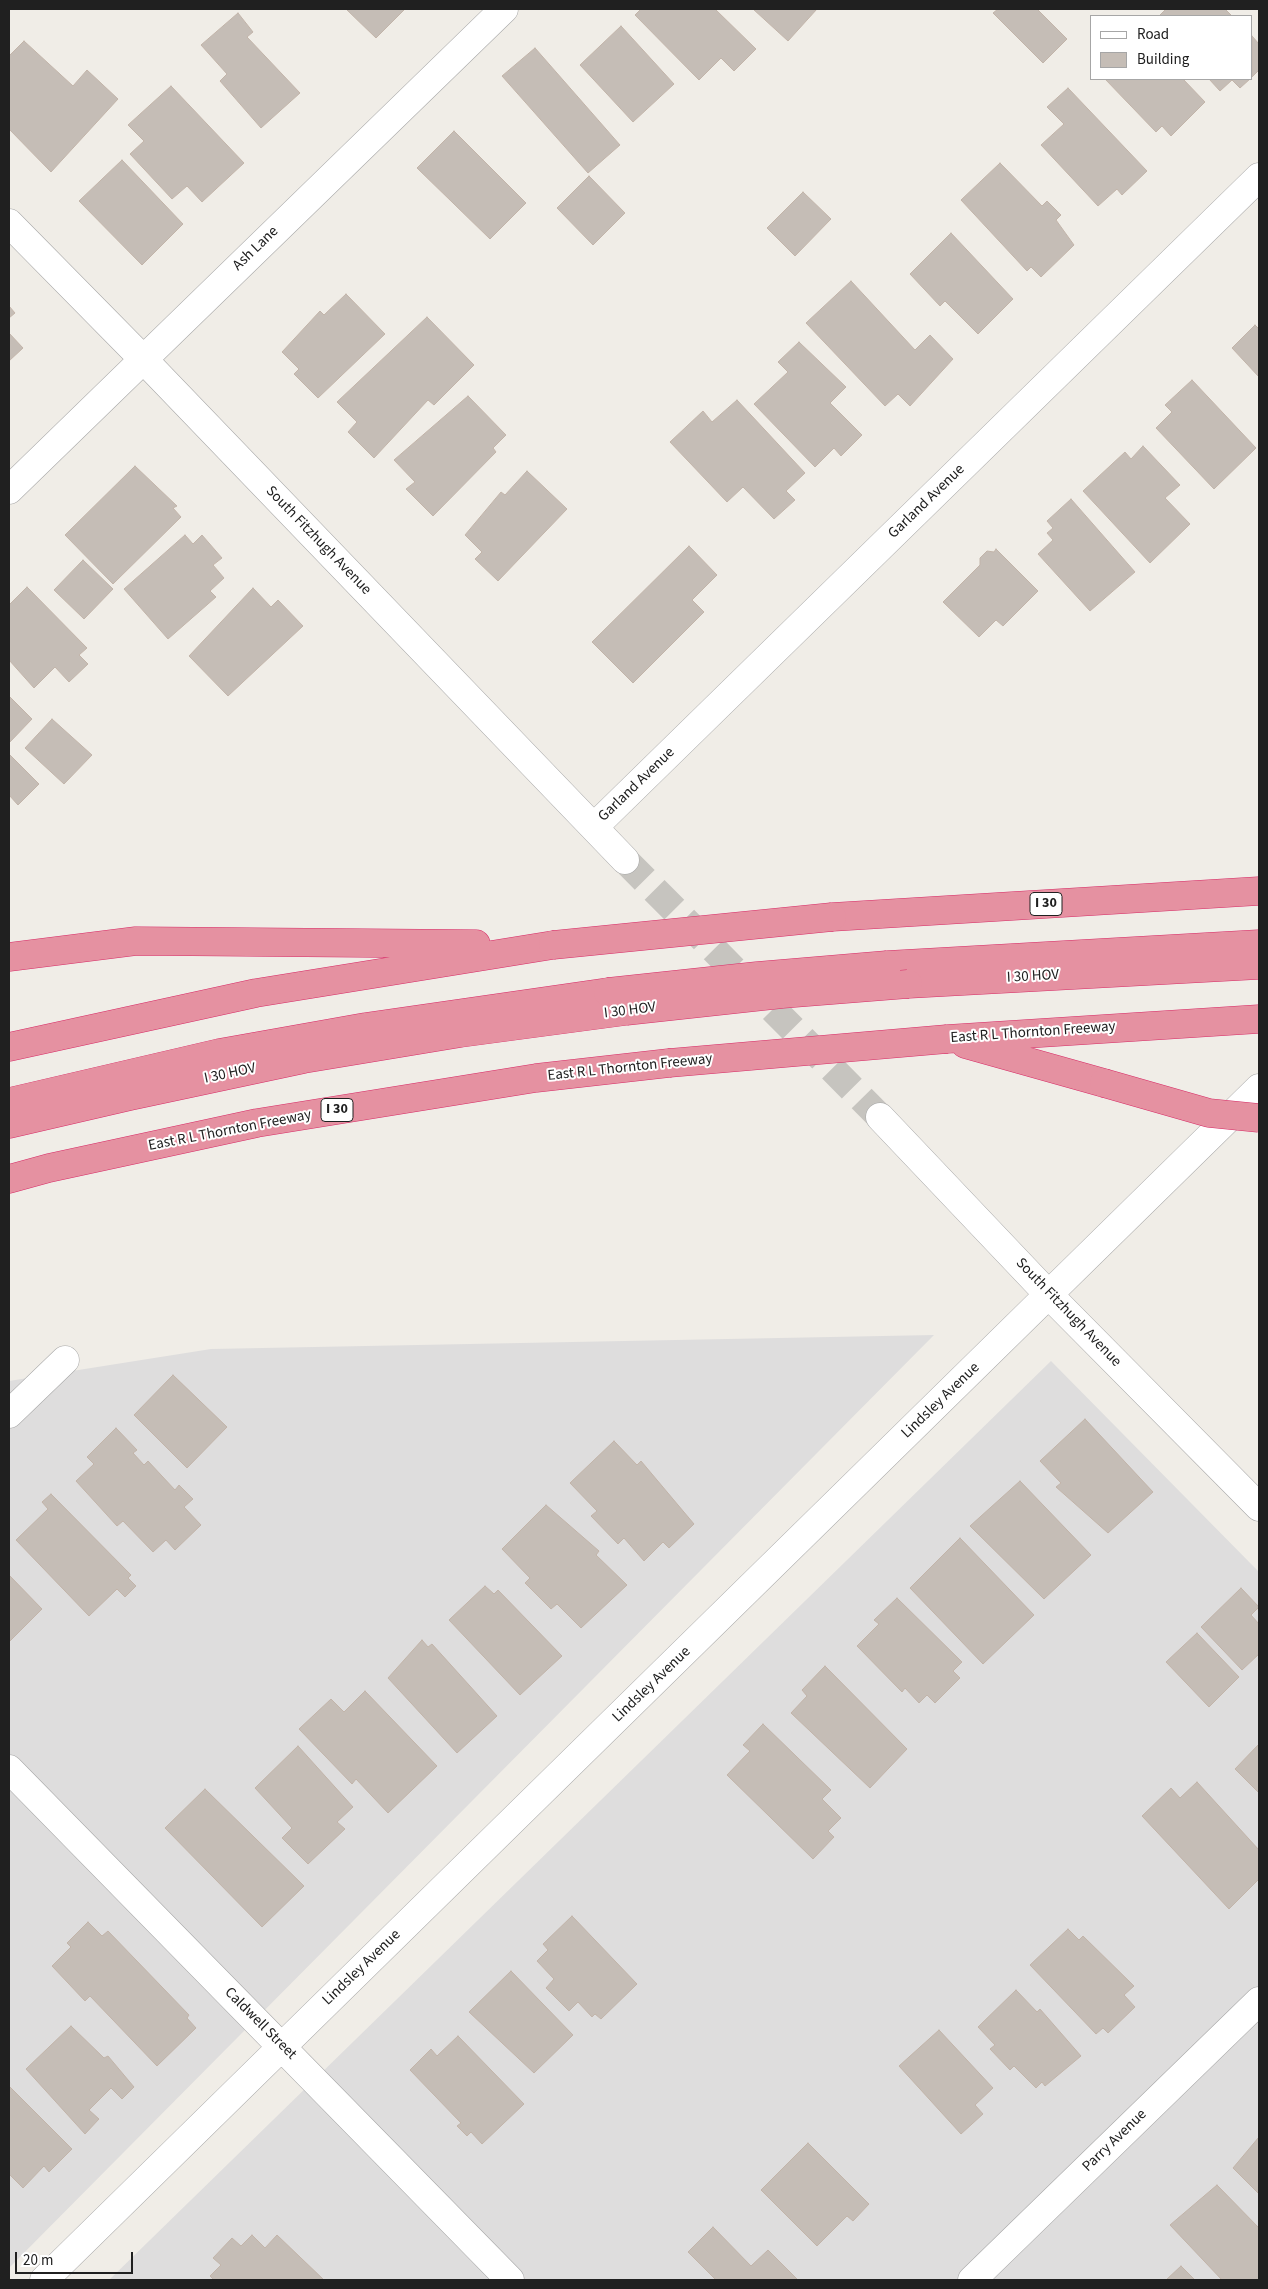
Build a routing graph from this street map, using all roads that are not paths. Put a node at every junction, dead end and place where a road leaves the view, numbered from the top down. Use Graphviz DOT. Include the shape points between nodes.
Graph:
graph roads {
  1 [pos="504,9"];
  2 [pos="1259,176"];
  3 [pos="9,223"];
  4 [pos="143,359"];
  5 [pos="9,490"];
  6 [pos="594,827"];
  7 [pos="625,860"];
  8 [pos="1259,891"];
  9 [pos="553,945"];
  10 [pos="1255,951"];
  11 [pos="9,957"];
  12 [pos="617,1001"];
  13 [pos="1259,1019"];
  14 [pos="947,1039"];
  15 [pos="9,1047"];
  16 [pos="1259,1088"];
  17 [pos="9,1102"];
  18 [pos="880,1117"];
  19 [pos="1259,1118"];
  20 [pos="9,1124"];
  21 [pos="9,1179"];
  22 [pos="1049,1295"];
  23 [pos="65,1360"];
  24 [pos="9,1414"];
  25 [pos="1259,1507"];
  26 [pos="9,1769"];
  27 [pos="1259,2002"];
  28 [pos="282,2046"];
  29 [pos="44,2280"];
  30 [pos="510,2280"];
  31 [pos="972,2280"];
  1 -- 4 [label="street, Ash Lane"];
  2 -- 6 [label="street, Garland Avenue"];
  3 -- 4 [label="street, South Fitzhugh Avenue"];
  4 -- 5 [label="street, Ash Lane"];
  4 -- 6 [label="street, South Fitzhugh Avenue"];
  6 -- 7 [label="street, South Fitzhugh Avenue"];
  8 -- 9 [label="highway, I 30, bridge" via="832,917"];
  9 -- 11 [label="highway" via="136,940"];
  9 -- 15 [label="highway, I 30" via="256,993"];
  10 -- 12 [label="highway, I 30 HOV, bridge" via="887,964"];
  10 -- 12 [label="highway, I 30 HOV, bridge" via="1222,967"];
  12 -- 17 [label="highway, I 30 HOV" via="365,1027 248,1048"];
  12 -- 20 [label="highway, I 30 HOV" via="461,1033 304,1059"];
  13 -- 14 [label="highway, East R L Thornton Freeway / I 30"];
  14 -- 19 [label="highway, bridge" via="1209,1113"];
  14 -- 21 [label="highway, East R L Thornton Freeway / I 30, bridge" via="536,1078 257,1123"];
  16 -- 22 [label="street, Lindsley Avenue"];
  18 -- 22 [label="street, South Fitzhugh Avenue"];
  22 -- 25 [label="street, South Fitzhugh Avenue"];
  22 -- 28 [label="street, Lindsley Avenue"];
  23 -- 24 [label="street"];
  26 -- 28 [label="street, Caldwell Street"];
  27 -- 31 [label="street, Parry Avenue"];
  28 -- 29 [label="street, Lindsley Avenue"];
  28 -- 30 [label="street, Caldwell Street"];
}
